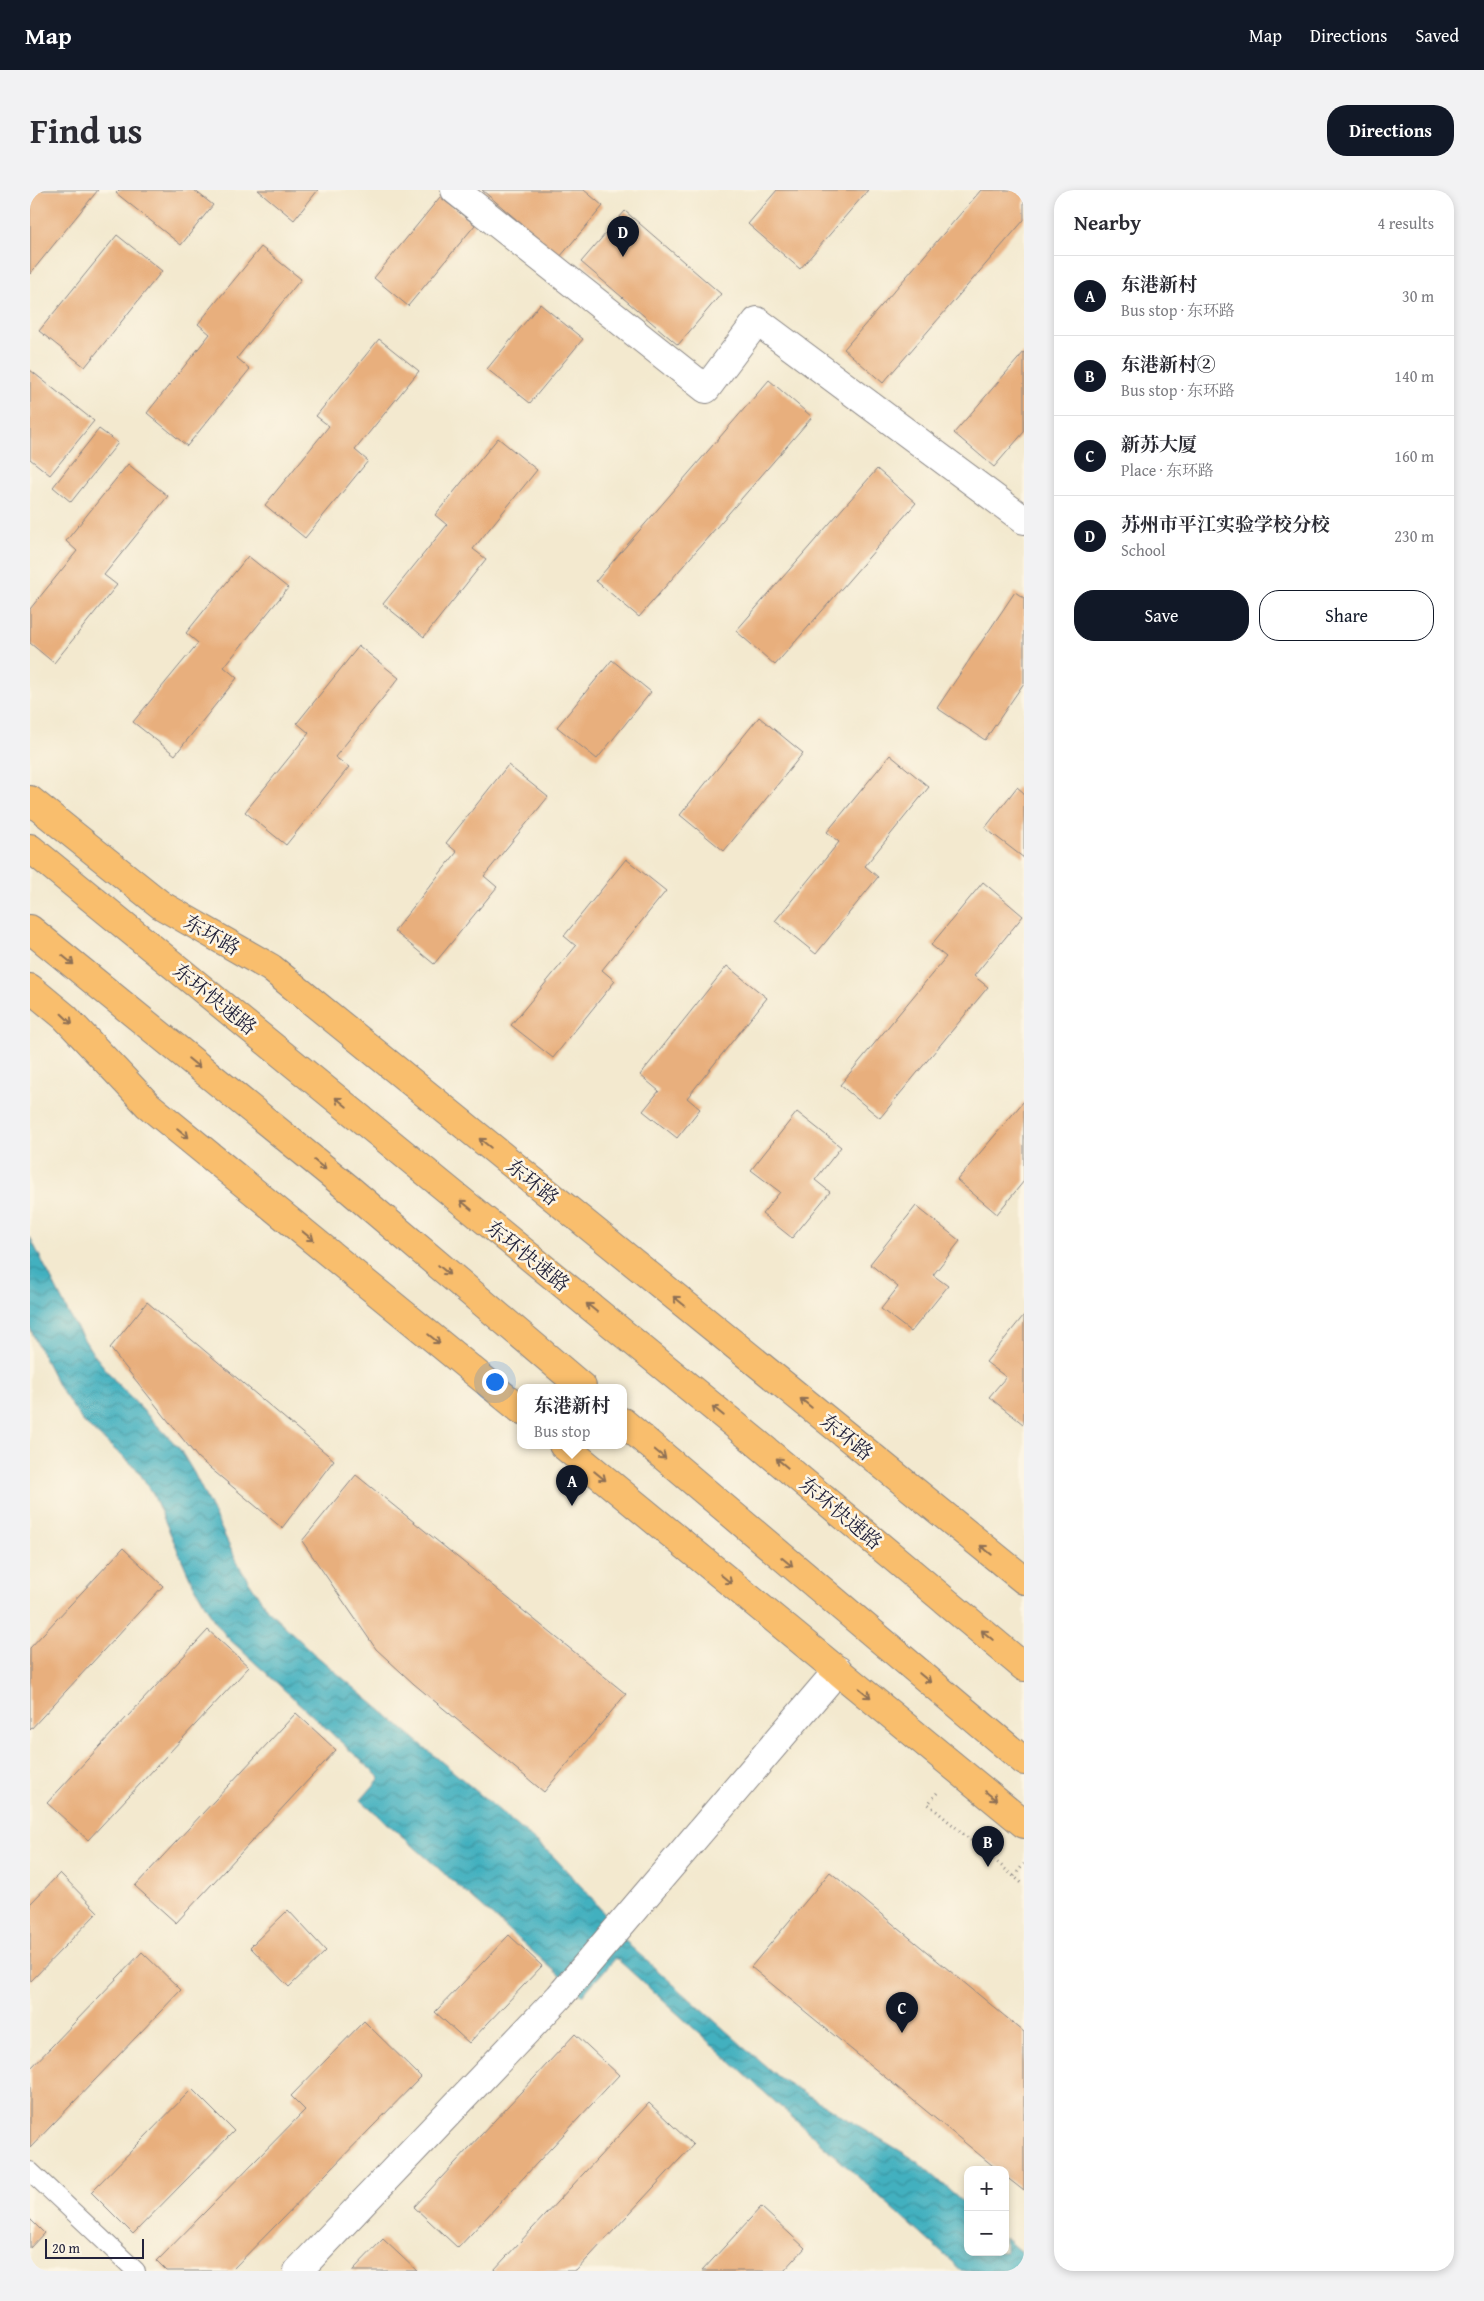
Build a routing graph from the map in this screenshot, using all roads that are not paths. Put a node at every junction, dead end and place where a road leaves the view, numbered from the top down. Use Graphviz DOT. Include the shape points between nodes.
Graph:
graph roads {
  1 [pos="455,190"];
  2 [pos="1024,520"];
  3 [pos="30,800"];
  4 [pos="30,848"];
  5 [pos="30,929"];
  6 [pos="30,988"];
  7 [pos="578,1384"];
  8 [pos="517,1407"];
  9 [pos="627,1425"];
  10 [pos="568,1449"];
  11 [pos="1024,1580"];
  12 [pos="1024,1667"];
  13 [pos="838,1670"];
  14 [pos="1024,1761"];
  15 [pos="1024,1824"];
  16 [pos="30,2171"];
  17 [pos="136,2271"];
  18 [pos="298,2271"];
  1 -- 2 [label="street" via="706,389 757,321"];
  11 -- 3 [label="main road, 东环路, one-way" via="271,968 161,905"];
  12 -- 4 [label="main road, 东环快速路, one-way" via="756,1442"];
  5 -- 7 [label="main road, one-way" via="348,1188"];
  6 -- 8 [label="main road, one-way" via="65,1017 148,1105"];
  9 -- 14 [label="main road, one-way"];
  10 -- 13 [label="main road, one-way"];
  13 -- 15 [label="main road, one-way"];
  13 -- 18 [label="street" via="559,1997"];
  16 -- 17 [label="lane"];
}
